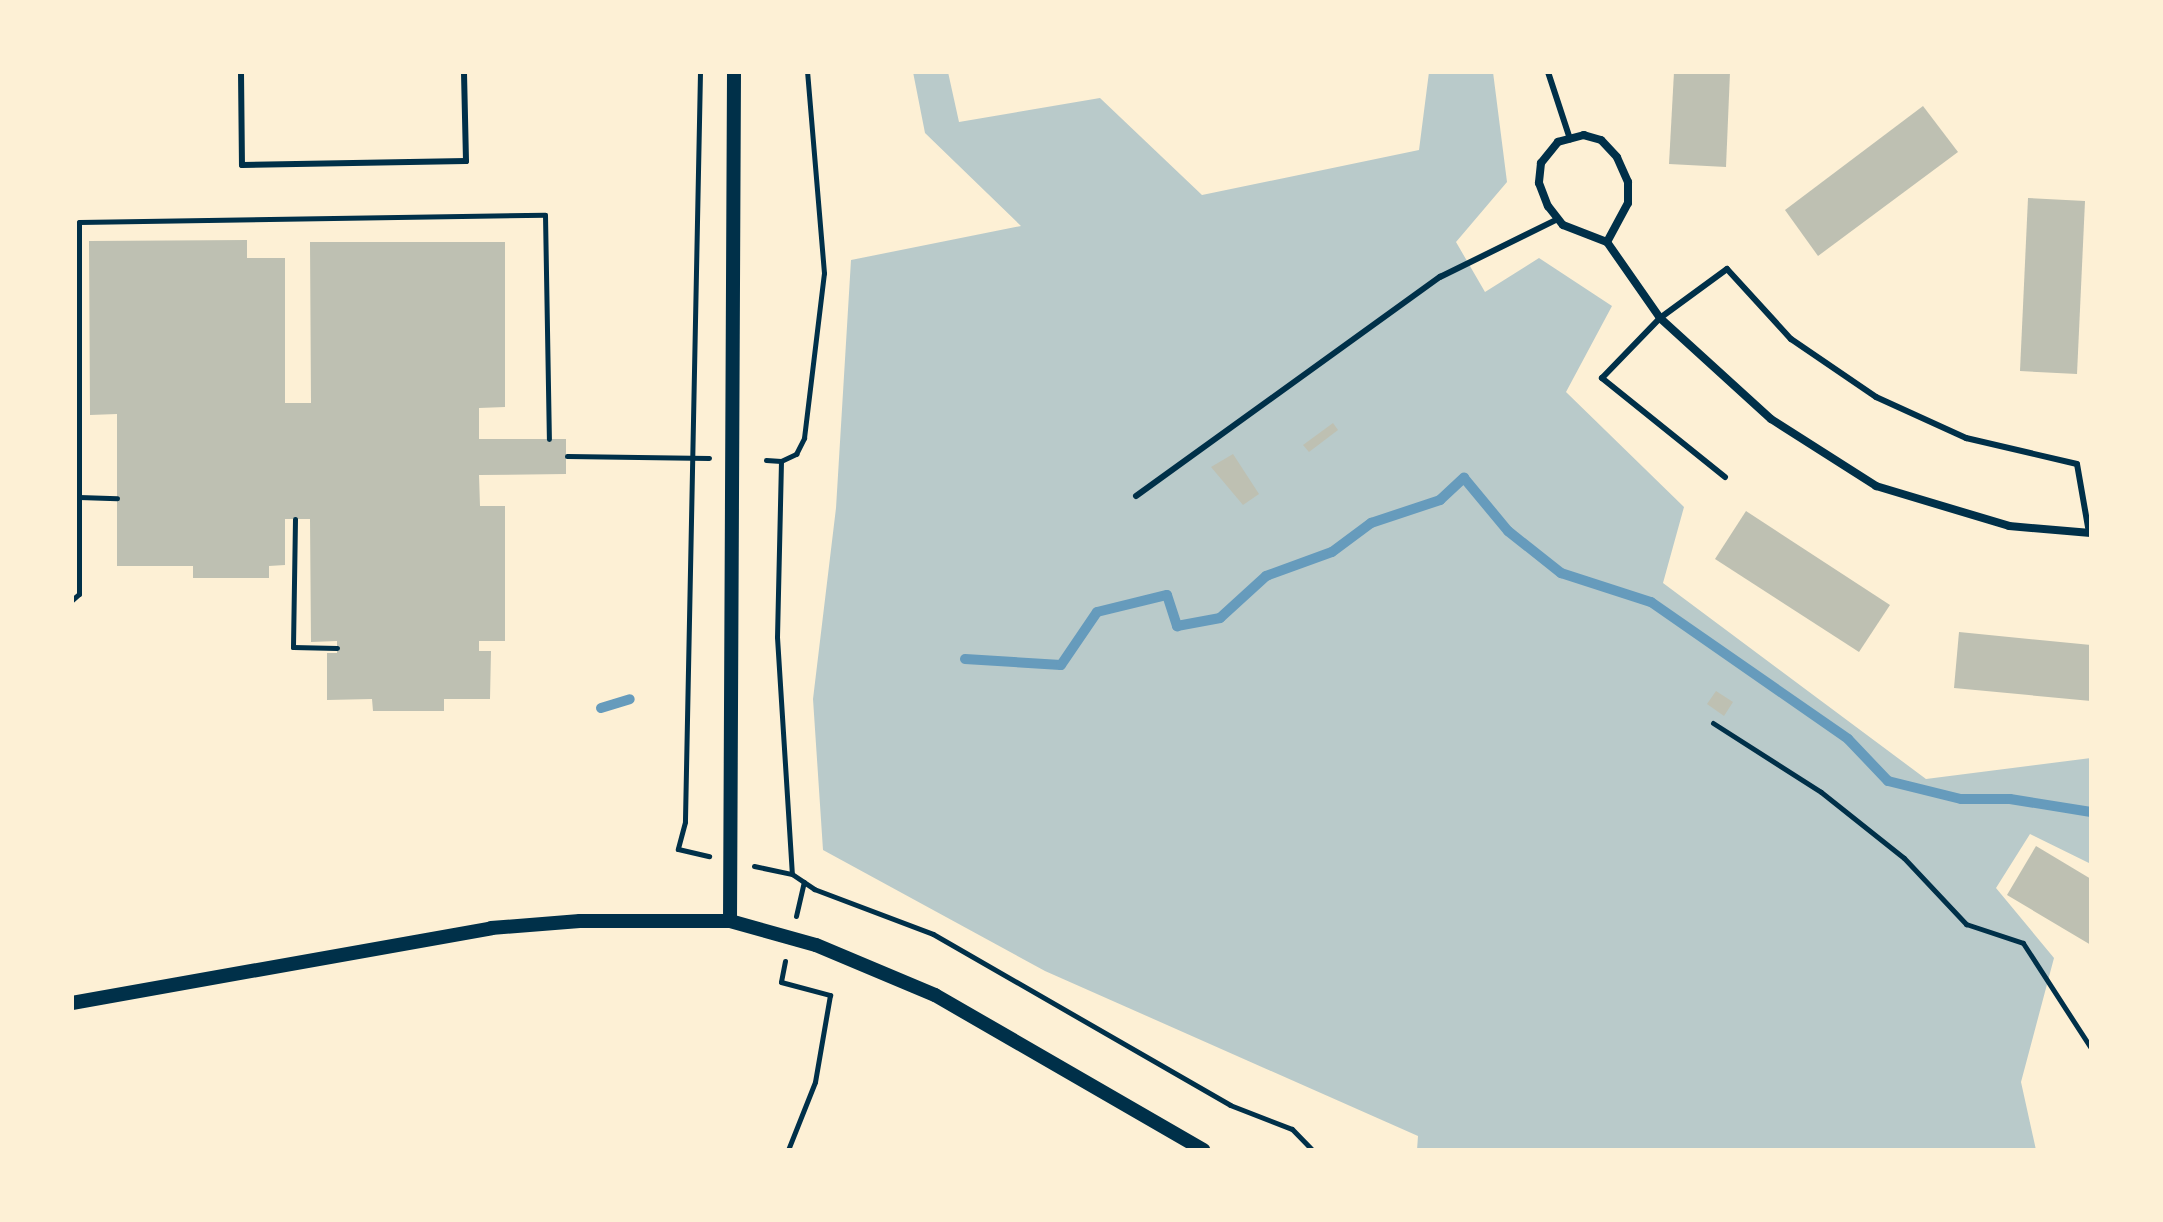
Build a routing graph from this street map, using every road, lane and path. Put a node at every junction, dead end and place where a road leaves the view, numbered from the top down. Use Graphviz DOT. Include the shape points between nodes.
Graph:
graph roads {
  1 [pos="241,72"];
  2 [pos="464,72"];
  3 [pos="700,72"];
  4 [pos="734,72"];
  5 [pos="807,72"];
  6 [pos="1548,72"];
  7 [pos="1570,139"];
  8 [pos="1558,219"];
  9 [pos="1607,242"];
  10 [pos="1660,318"];
  11 [pos="549,439"];
  12 [pos="567,456"];
  13 [pos="693,457"];
  14 [pos="714,458"];
  15 [pos="766,460"];
  16 [pos="781,461"];
  17 [pos="1725,477"];
  18 [pos="1136,496"];
  19 [pos="79,497"];
  20 [pos="117,498"];
  21 [pos="295,519"];
  22 [pos="2090,533"];
  23 [pos="72,600"];
  24 [pos="337,648"];
  25 [pos="1713,723"];
  26 [pos="731,861"];
  27 [pos="792,874"];
  28 [pos="804,882"];
  29 [pos="730,921"];
  30 [pos="790,938"];
  31 [pos="72,1003"];
  32 [pos="2091,1048"];
  33 [pos="788,1150"];
  34 [pos="1203,1150"];
  35 [pos="1312,1150"];
  1 -- 2 [label="lane" via="242,165 466,161"];
  3 -- 13 [label="path"];
  4 -- 26 [label="street"];
  5 -- 16 [label="path" via="824,273 804,438 796,454"];
  6 -- 7 [label="lane"];
  7 -- 8 [label="street" via="1558,142 1541,163 1539,183"];
  7 -- 9 [label="street" via="1584,135 1601,140 1617,157 1628,182 1628,203"];
  8 -- 9 [label="street"];
  8 -- 18 [label="lane" via="1440,277"];
  9 -- 10 [label="street"];
  10 -- 17 [label="lane" via="1602,378"];
  10 -- 22 [label="street" via="1771,419 1876,486 2009,526"];
  10 -- 22 [label="lane" via="1727,269 1791,339 1876,397 1966,438 2077,464"];
  11 -- 19 [label="path" via="545,215 79,222"];
  12 -- 13 [label="path"];
  13 -- 14 [label="path"];
  13 -- 26 [label="path" via="685,822 678,849"];
  15 -- 16 [label="path"];
  16 -- 27 [label="path" via="777,637"];
  19 -- 20 [label="path"];
  19 -- 23 [label="path" via="79,594"];
  21 -- 24 [label="path" via="293,647"];
  25 -- 32 [label="path" via="1821,792 1880,839 1966,924 2023,943"];
  26 -- 27 [label="path"];
  26 -- 29 [label="street"];
  27 -- 28 [label="path"];
  28 -- 30 [label="path"];
  28 -- 35 [label="path" via="933,934 1230,1105 1292,1129"];
  29 -- 30 [label="street"];
  29 -- 31 [label="street" via="580,921 491,928"];
  30 -- 33 [label="path" via="781,982 830,995 815,1082"];
  30 -- 34 [label="street" via="935,995"];
}
